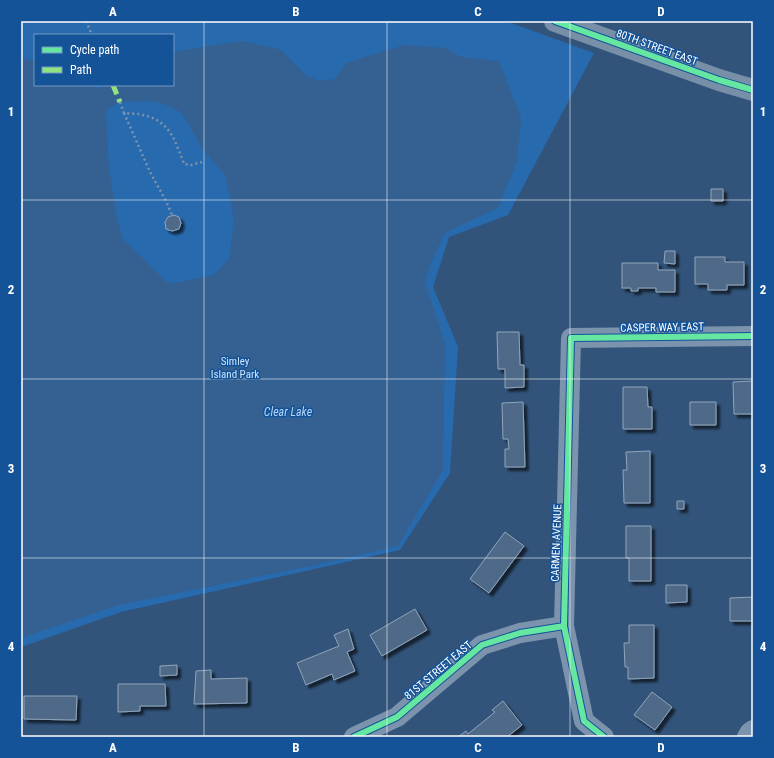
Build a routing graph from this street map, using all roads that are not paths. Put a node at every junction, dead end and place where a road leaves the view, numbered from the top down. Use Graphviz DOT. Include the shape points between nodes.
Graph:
graph roads {
  1 [pos="555,21"];
  2 [pos="753,90"];
  3 [pos="753,336"];
  4 [pos="572,338"];
  5 [pos="564,626"];
  6 [pos="753,730"];
  7 [pos="354,737"];
  8 [pos="604,737"];
  9 [pos="747,737"];
  1 -- 2 [label="street, 80TH STREET EAST"];
  3 -- 4 [label="street, CASPER WAY EAST"];
  4 -- 5 [label="street, CARMEN AVENUE"];
  5 -- 7 [label="street, 81ST STREET EAST" via="520,633 482,646 397,717"];
  5 -- 8 [label="street, CARMEN AVENUE" via="584,721"];
  6 -- 9 [label="street"];
}
